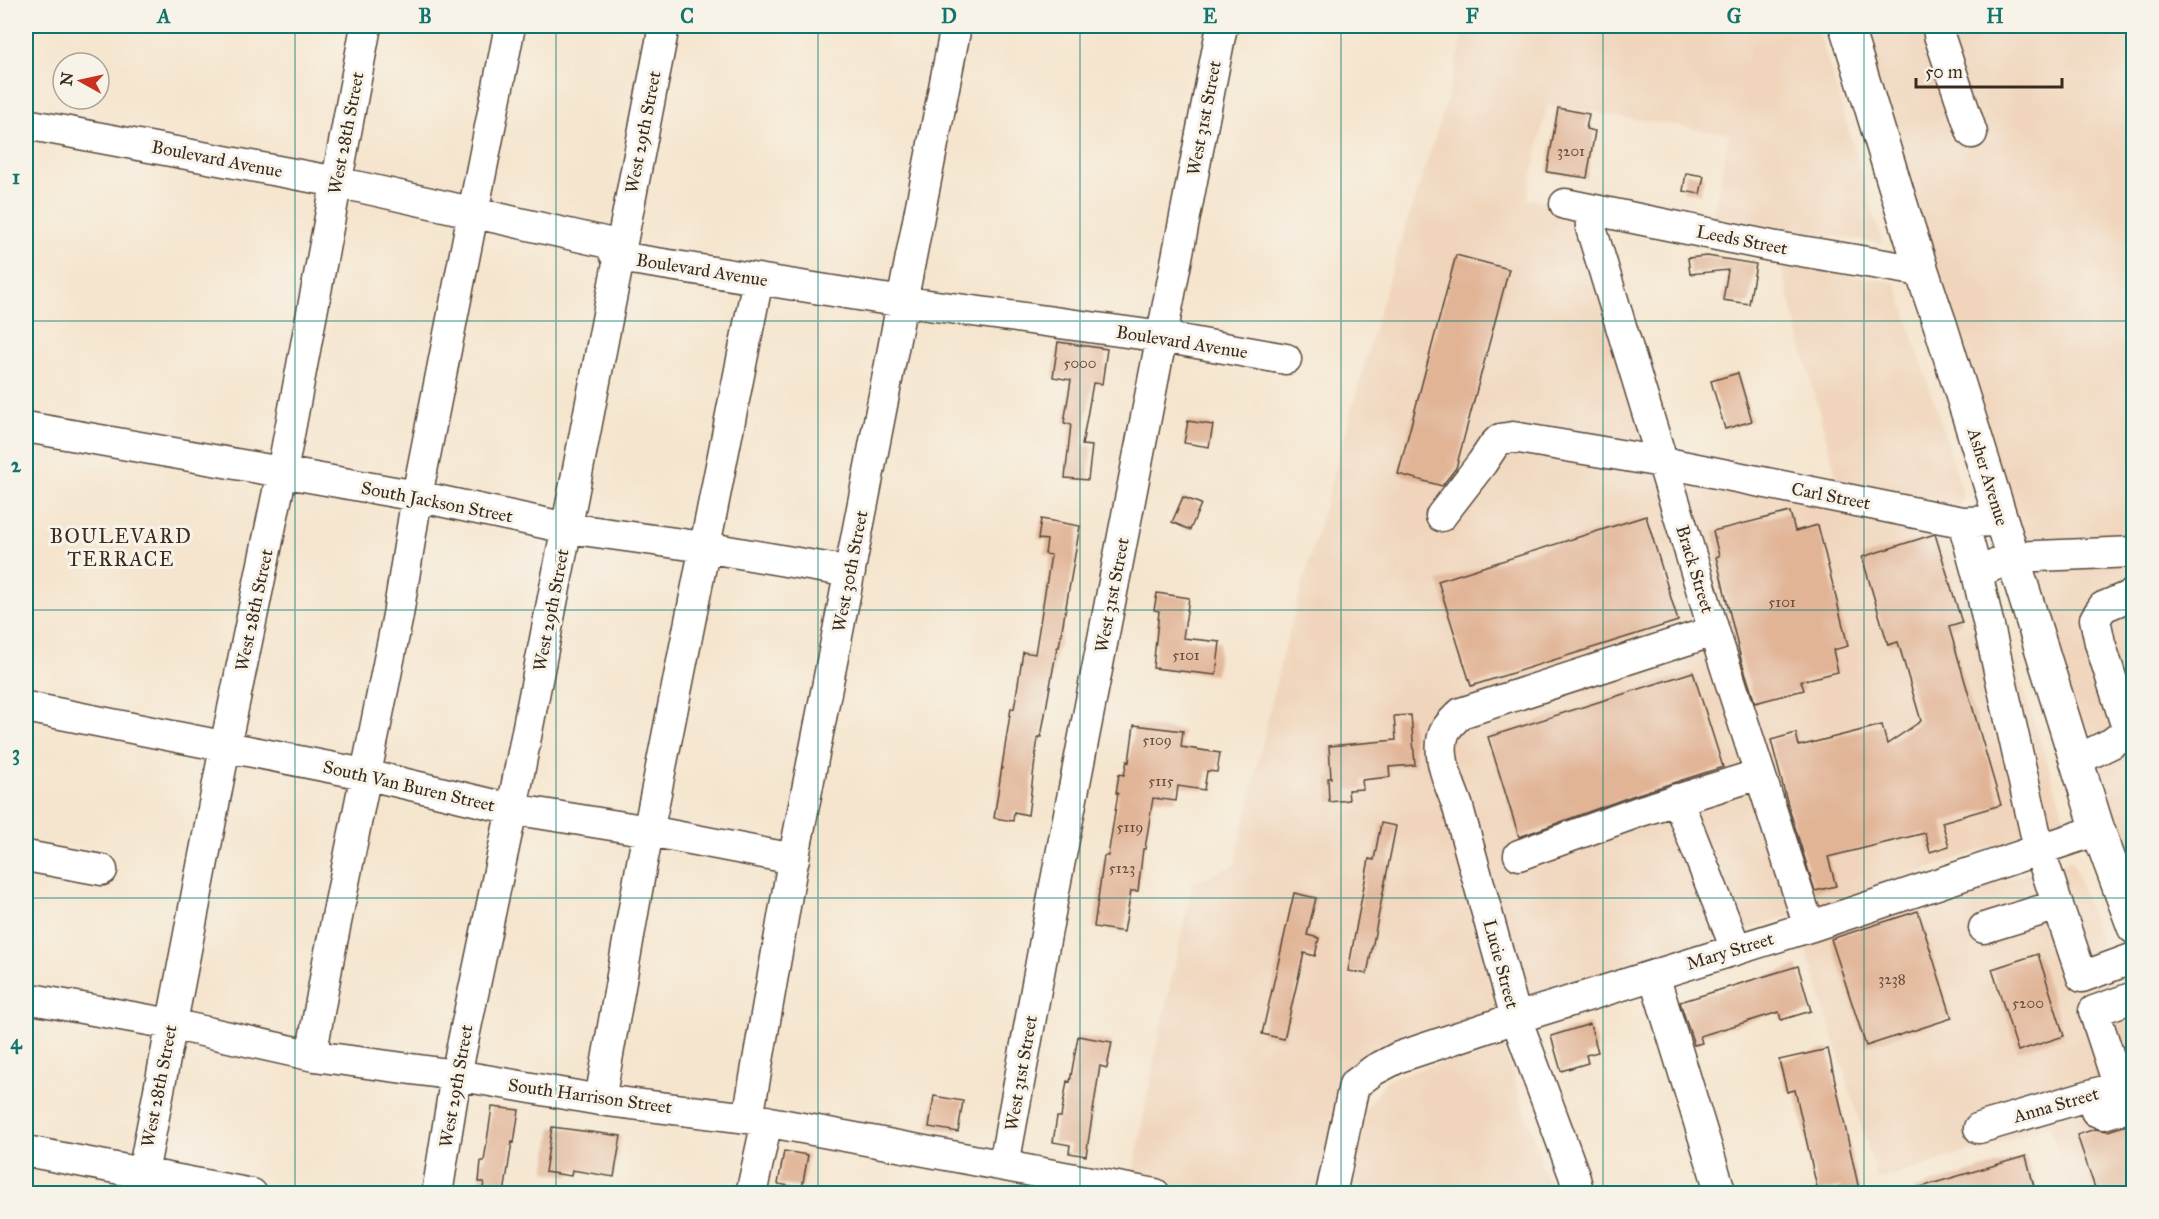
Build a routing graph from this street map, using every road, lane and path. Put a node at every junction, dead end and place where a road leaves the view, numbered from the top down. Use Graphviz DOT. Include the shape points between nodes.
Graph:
graph roads {
  1 [pos="366,26"];
  2 [pos="510,26"];
  3 [pos="664,26"];
  4 [pos="956,26"];
  5 [pos="1222,26"];
  6 [pos="1938,26"];
  7 [pos="1852,28"];
  8 [pos="26,124"];
  9 [pos="1972,133"];
  10 [pos="337,182"];
  11 [pos="1577,207"];
  12 [pos="474,212"];
  13 [pos="618,260"];
  14 [pos="1921,271"];
  15 [pos="758,279"];
  16 [pos="903,300"];
  17 [pos="1163,337"];
  18 [pos="1286,359"];
  19 [pos="26,427"];
  20 [pos="1662,462"];
  21 [pos="282,472"];
  22 [pos="417,496"];
  23 [pos="1441,516"];
  24 [pos="2001,521"];
  25 [pos="1963,522"];
  26 [pos="567,528"];
  27 [pos="704,547"];
  28 [pos="2133,552"];
  29 [pos="2013,557"];
  30 [pos="850,572"];
  31 [pos="1977,573"];
  32 [pos="2133,594"];
  33 [pos="1713,631"];
  34 [pos="26,707"];
  35 [pos="225,747"];
  36 [pos="2077,760"];
  37 [pos="364,774"];
  38 [pos="1760,774"];
  39 [pos="1677,799"];
  40 [pos="512,809"];
  41 [pos="2098,830"];
  42 [pos="649,831"];
  43 [pos="2039,849"];
  44 [pos="1519,855"];
  45 [pos="26,856"];
  46 [pos="794,859"];
  47 [pos="102,870"];
  48 [pos="2058,905"];
  49 [pos="1809,927"];
  50 [pos="2133,927"];
  51 [pos="1984,928"];
  52 [pos="1736,949"];
  53 [pos="2133,958"];
  54 [pos="1654,975"];
  55 [pos="2082,977"];
  56 [pos="2133,997"];
  57 [pos="26,998"];
  58 [pos="2094,1011"];
  59 [pos="1516,1018"];
  60 [pos="171,1024"];
  61 [pos="314,1056"];
  62 [pos="456,1076"];
  63 [pos="2129,1092"];
  64 [pos="600,1100"];
  65 [pos="757,1120"];
  66 [pos="1979,1128"];
  67 [pos="26,1151"];
  68 [pos="1004,1165"];
  69 [pos="141,1183"];
  70 [pos="252,1194"];
  71 [pos="437,1194"];
  72 [pos="751,1194"];
  73 [pos="1155,1194"];
  74 [pos="1331,1194"];
  75 [pos="1579,1194"];
  76 [pos="1721,1194"];
  1 -- 10 [label="street, West 28th Street"];
  2 -- 12 [label="street"];
  3 -- 13 [label="street, West 29th Street"];
  4 -- 16 [label="street, West 30th Street"];
  5 -- 17 [label="street, West 31st Street"];
  6 -- 9 [label="street"];
  7 -- 14 [label="main road, Asher Avenue"];
  8 -- 10 [label="street, Boulevard Avenue"];
  10 -- 12 [label="street, Boulevard Avenue"];
  10 -- 21 [label="street, West 28th Street"];
  11 -- 14 [label="street, Leeds Street"];
  11 -- 20 [label="street, Brack Street" via="1591,228"];
  12 -- 13 [label="street, Boulevard Avenue" via="604,242"];
  12 -- 22 [label="street"];
  13 -- 15 [label="street, Boulevard Avenue"];
  13 -- 26 [label="street, West 29th Street"];
  14 -- 24 [label="main road, Asher Avenue"];
  15 -- 16 [label="street, Boulevard Avenue"];
  15 -- 27 [label="street"];
  16 -- 17 [label="street, Boulevard Avenue"];
  16 -- 30 [label="street, West 30th Street"];
  17 -- 18 [label="street, Boulevard Avenue"];
  17 -- 68 [label="street, West 31st Street"];
  19 -- 21 [label="street, South Jackson Street"];
  20 -- 23 [label="street, Carl Street" via="1513,437 1500,439"];
  20 -- 25 [label="street, Carl Street"];
  20 -- 33 [label="street, Brack Street"];
  21 -- 22 [label="street, South Jackson Street"];
  21 -- 35 [label="street, West 28th Street"];
  22 -- 26 [label="street, South Jackson Street"];
  22 -- 37 [label="street" via="398,615"];
  24 -- 25 [label="street, Carl Street"];
  24 -- 29 [label="main road, Asher Avenue"];
  25 -- 31 [label="street"];
  26 -- 27 [label="street, South Jackson Street"];
  26 -- 40 [label="street, West 29th Street"];
  27 -- 30 [label="street, South Jackson Street"];
  27 -- 42 [label="street"];
  28 -- 29 [label="street"];
  29 -- 31 [label="street"];
  29 -- 36 [label="main road, Asher Avenue"];
  30 -- 46 [label="street, West 30th Street"];
  31 -- 43 [label="street"];
  32 -- 36 [label="street" via="2103,607 2095,619 2128,731"];
  33 -- 38 [label="street, Brack Street"];
  33 -- 59 [label="street, Lucie Street" via="1461,713 1445,731 1443,759"];
  34 -- 35 [label="street, South Van Buren Street"];
  35 -- 37 [label="street, South Van Buren Street"];
  35 -- 60 [label="street, West 28th Street"];
  36 -- 41 [label="main road, Asher Avenue"];
  37 -- 40 [label="street, South Van Buren Street"];
  37 -- 61 [label="street"];
  38 -- 39 [label="street"];
  38 -- 49 [label="street, Brack Street"];
  39 -- 44 [label="street"];
  39 -- 52 [label="street"];
  40 -- 42 [label="street, South Van Buren Street"];
  40 -- 62 [label="street, West 29th Street"];
  41 -- 43 [label="street, Mary Street"];
  41 -- 50 [label="main road, Asher Avenue"];
  42 -- 46 [label="street, South Van Buren Street"];
  42 -- 64 [label="street"];
  43 -- 48 [label="street"];
  43 -- 49 [label="street, Mary Street"];
  45 -- 47 [label="street"];
  46 -- 65 [label="street, West 30th Street"];
  48 -- 51 [label="street"];
  48 -- 55 [label="street"];
  49 -- 52 [label="street, Mary Street"];
  52 -- 54 [label="street, Mary Street"];
  53 -- 55 [label="street"];
  54 -- 59 [label="street, Mary Street"];
  54 -- 76 [label="street"];
  55 -- 58 [label="street"];
  56 -- 58 [label="street"];
  57 -- 60 [label="street, South Harrison Street"];
  58 -- 63 [label="street"];
  59 -- 74 [label="street, Mary Street" via="1398,1057 1354,1084"];
  59 -- 75 [label="street, Lucie Street"];
  60 -- 61 [label="street, South Harrison Street"];
  60 -- 69 [label="street, West 28th Street"];
  61 -- 62 [label="street, South Harrison Street"];
  62 -- 64 [label="street, South Harrison Street"];
  62 -- 71 [label="street, West 29th Street"];
  63 -- 66 [label="street, Anna Street" via="2090,1096"];
  64 -- 65 [label="street, South Harrison Street"];
  65 -- 68 [label="street, South Harrison Street"];
  65 -- 72 [label="street, West 30th Street"];
  67 -- 69 [label="street"];
  68 -- 73 [label="street, South Harrison Street"];
  69 -- 70 [label="street" via="167,1179"];
}
